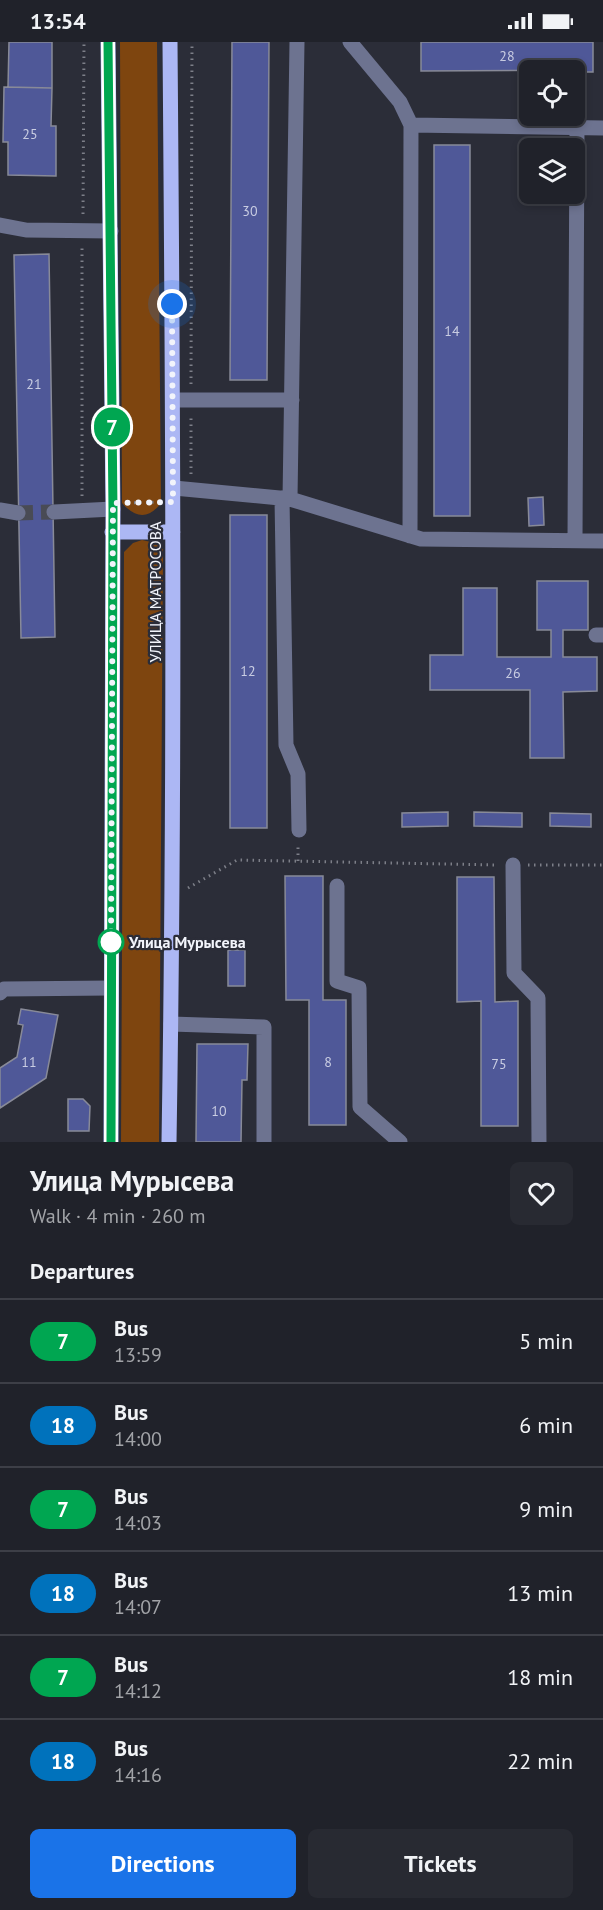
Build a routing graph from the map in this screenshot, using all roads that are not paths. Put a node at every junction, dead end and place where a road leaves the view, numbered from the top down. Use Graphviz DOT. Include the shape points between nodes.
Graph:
graph roads {
  1 [pos="108,42"];
  2 [pos="170,42"];
  3 [pos="297,42"];
  4 [pos="350,42"];
  5 [pos="411,125"];
  6 [pos="577,127"];
  7 [pos="603,128"];
  8 [pos="0,225"];
  9 [pos="111,231"];
  10 [pos="173,400"];
  11 [pos="292,400"];
  12 [pos="174,495"];
  13 [pos="286,498"];
  14 [pos="113,506"];
  15 [pos="0,510"];
  16 [pos="54,512"];
  17 [pos="18,513"];
  18 [pos="112,532"];
  19 [pos="173,532"];
  20 [pos="410,536"];
  21 [pos="575,540"];
  22 [pos="603,541"];
  23 [pos="299,830"];
  24 [pos="513,865"];
  25 [pos="337,886"];
  26 [pos="111,988"];
  27 [pos="0,993"];
  28 [pos="171,1024"];
  29 [pos="111,1142"];
  30 [pos="169,1142"];
  31 [pos="264,1142"];
  32 [pos="400,1142"];
  33 [pos="539,1142"];
  1 -- 9 [label="main road"];
  2 -- 10 [label="main road, УЛИЦА МАТРОСОВА"];
  3 -- 11 [label="street"];
  4 -- 5 [label="street" via="400,102"];
  5 -- 6 [label="street"];
  5 -- 20 [label="street"];
  6 -- 7 [label="street"];
  6 -- 21 [label="street"];
  8 -- 9 [label="street" via="26,230"];
  9 -- 14 [label="main road"];
  10 -- 11 [label="street"];
  10 -- 12 [label="main road, УЛИЦА МАТРОСОВА"];
  11 -- 13 [label="street"];
  12 -- 13 [label="street" via="191,489"];
  12 -- 19 [label="main road, УЛИЦА МАТРОСОВА"];
  13 -- 20 [label="street"];
  13 -- 23 [label="street" via="286,745 298,774"];
  14 -- 16 [label="street"];
  14 -- 18 [label="main road"];
  15 -- 17 [label="street"];
  18 -- 19 [label="main road"];
  18 -- 26 [label="main road"];
  19 -- 28 [label="main road, УЛИЦА МАТРОСОВА"];
  20 -- 21 [label="street"];
  21 -- 22 [label="street"];
  24 -- 33 [label="street" via="514,973 538,998"];
  25 -- 32 [label="street" via="337,981 359,988 360,1107"];
  26 -- 27 [label="street" via="4,989"];
  26 -- 29 [label="main road"];
  28 -- 30 [label="main road, УЛИЦА МАТРОСОВА"];
  28 -- 31 [label="street" via="264,1027"];
}
